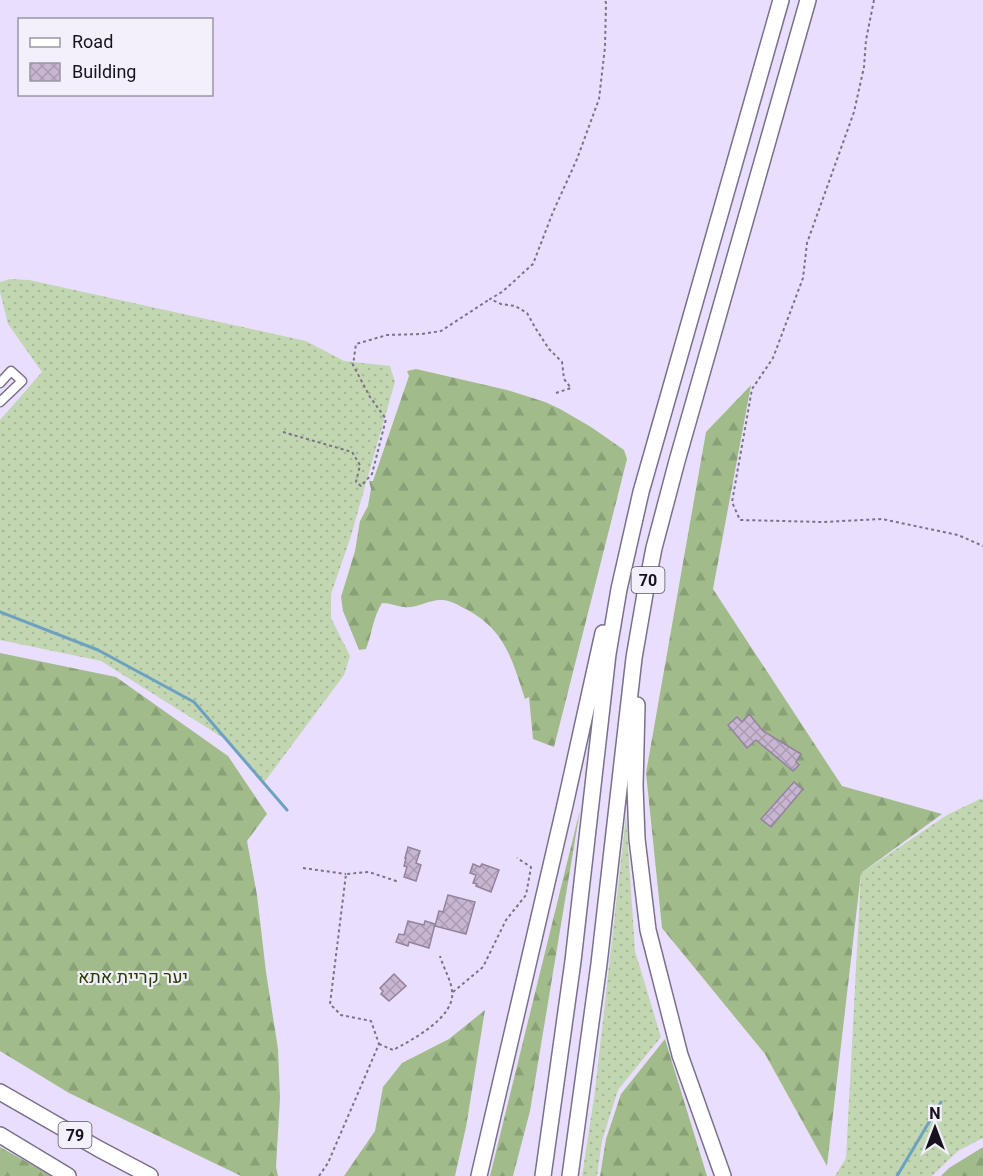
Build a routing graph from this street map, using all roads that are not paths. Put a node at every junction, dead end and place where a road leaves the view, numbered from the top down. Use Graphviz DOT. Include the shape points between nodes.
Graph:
graph roads {
  1 [pos="781,0"];
  2 [pos="808,0"];
  3 [pos="0,382"];
  4 [pos="0,402"];
  5 [pos="651,454"];
  6 [pos="654,548"];
  7 [pos="0,1092"];
  8 [pos="0,1134"];
  9 [pos="68,1176"];
  10 [pos="150,1176"];
  11 [pos="479,1176"];
  12 [pos="543,1176"];
  13 [pos="570,1176"];
  14 [pos="723,1176"];
  1 -- 5 [label="highway, 70"];
  2 -- 6 [label="highway, 70"];
  3 -- 4 [label="street" via="11,372 22,381"];
  5 -- 11 [label="highway" via="610,602"];
  5 -- 12 [label="highway, 70" via="629,542 608,654 573,961"];
  6 -- 13 [label="highway, 70" via="634,658"];
  6 -- 14 [label="highway" via="638,687 637,839 648,930 680,1055"];
  7 -- 10 [label="highway, 79"];
  8 -- 9 [label="highway, 79"];
}
